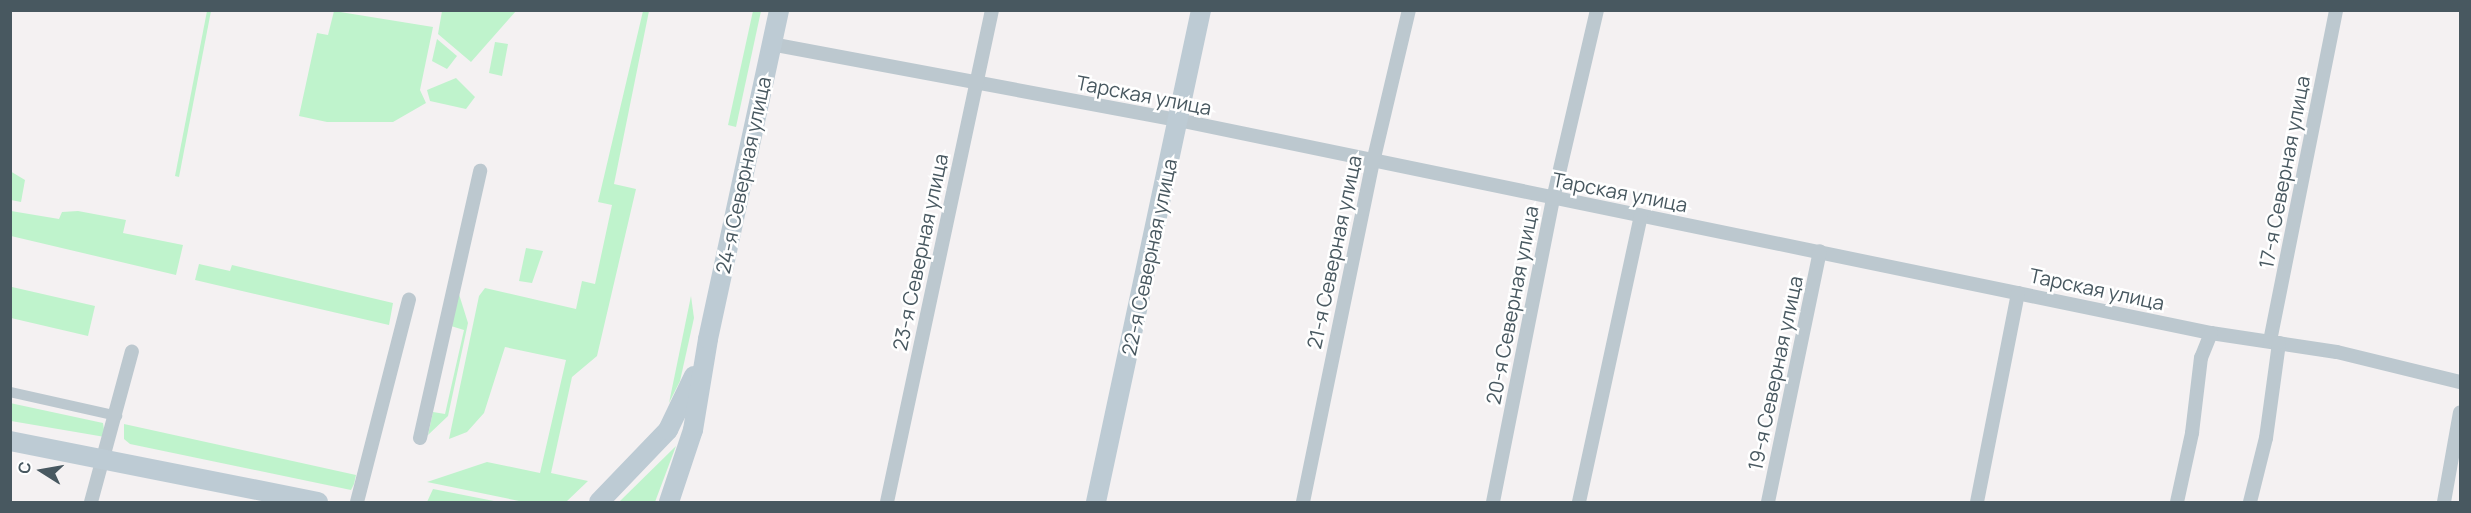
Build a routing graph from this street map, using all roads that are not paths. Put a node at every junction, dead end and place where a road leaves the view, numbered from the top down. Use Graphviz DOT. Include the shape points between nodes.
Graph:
graph roads {
  1 [pos="778,10"];
  2 [pos="992,10"];
  3 [pos="1201,10"];
  4 [pos="1409,10"];
  5 [pos="1597,10"];
  6 [pos="2336,10"];
  7 [pos="771,44"];
  8 [pos="975,84"];
  9 [pos="1178,120"];
  10 [pos="1372,162"];
  11 [pos="480,171"];
  12 [pos="1553,199"];
  13 [pos="1641,216"];
  14 [pos="1820,251"];
  15 [pos="2018,293"];
  16 [pos="409,300"];
  17 [pos="2211,333"];
  18 [pos="708,339"];
  19 [pos="2275,342"];
  20 [pos="132,351"];
  21 [pos="2460,382"];
  22 [pos="10,392"];
  23 [pos="2460,412"];
  24 [pos="117,416"];
  25 [pos="420,438"];
  26 [pos="10,441"];
  27 [pos="102,460"];
  28 [pos="678,479"];
  29 [pos="280,499"];
  30 [pos="91,502"];
  31 [pos="318,502"];
  32 [pos="357,502"];
  33 [pos="599,502"];
  34 [pos="669,502"];
  35 [pos="678,502"];
  36 [pos="887,502"];
  37 [pos="1096,502"];
  38 [pos="1303,502"];
  39 [pos="1493,502"];
  40 [pos="1580,502"];
  41 [pos="1768,502"];
  42 [pos="1977,502"];
  43 [pos="2177,502"];
  44 [pos="2250,502"];
  45 [pos="2444,502"];
  1 -- 7 [label="main road, 24-я Северная улица"];
  2 -- 8 [label="street, 23-я Северная улица"];
  3 -- 9 [label="main road, 22-я Северная улица"];
  4 -- 10 [label="street, 21-я Северная улица"];
  5 -- 12 [label="street, 20-я Северная улица"];
  6 -- 19 [label="street, 17-я Северная улица"];
  7 -- 8 [label="street, Тарская улица"];
  7 -- 18 [label="main road, 24-я Северная улица"];
  8 -- 9 [label="street, Тарская улица"];
  8 -- 36 [label="street, 23-я Северная улица"];
  9 -- 10 [label="street, Тарская улица"];
  9 -- 37 [label="main road, 22-я Северная улица"];
  10 -- 12 [label="street, Тарская улица"];
  10 -- 38 [label="street, 21-я Северная улица"];
  11 -- 25 [label="street"];
  12 -- 13 [label="street, Тарская улица"];
  12 -- 39 [label="street, 20-я Северная улица"];
  13 -- 14 [label="street, Тарская улица"];
  13 -- 40 [label="street"];
  14 -- 15 [label="street, Тарская улица"];
  14 -- 41 [label="street, 19-я Северная улица"];
  15 -- 17 [label="street, Тарская улица"];
  15 -- 42 [label="street"];
  16 -- 32 [label="street"];
  17 -- 19 [label="street, Тарская улица"];
  17 -- 43 [label="street" via="2201,358 2192,433"];
  18 -- 28 [label="main road, 24-я Северная улица" via="699,404"];
  18 -- 33 [label="main road, 24-я Северная улица" via="678,416"];
  19 -- 21 [label="street, Тарская улица"];
  19 -- 44 [label="street, 17-я Северная улица" via="2266,438"];
  20 -- 24 [label="street"];
  22 -- 24 [label="street"];
  23 -- 45 [label="street"];
  24 -- 27 [label="street"];
  26 -- 27 [label="main road"];
  27 -- 29 [label="main road"];
  27 -- 30 [label="street"];
  28 -- 34 [label="main road, 24-я Северная улица"];
  28 -- 35 [label="main road"];
  29 -- 31 [label="main road"];
}
